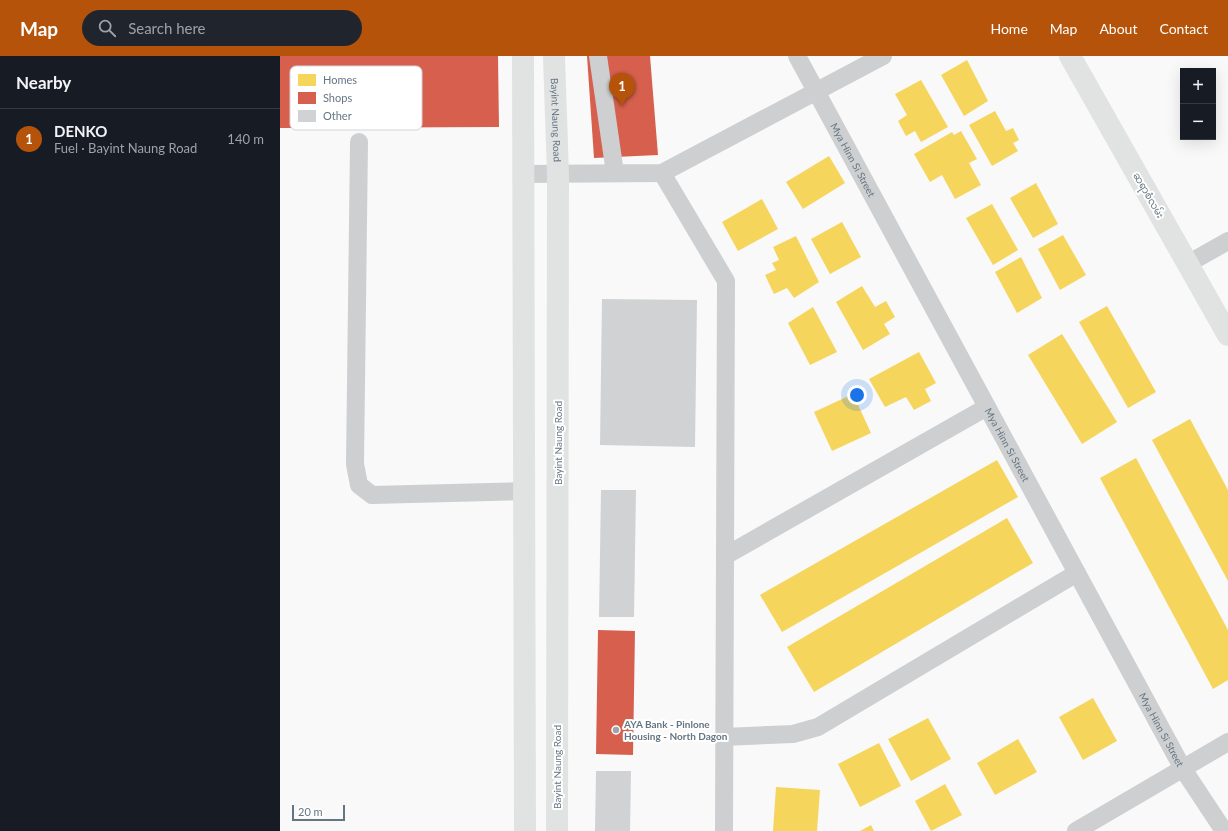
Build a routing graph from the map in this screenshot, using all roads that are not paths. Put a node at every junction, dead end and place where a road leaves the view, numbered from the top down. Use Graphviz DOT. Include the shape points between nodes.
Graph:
graph roads {
  1 [pos="598,56"];
  2 [pos="797,56"];
  3 [pos="884,56"];
  4 [pos="1070,56"];
  5 [pos="554,60"];
  6 [pos="523,62"];
  7 [pos="817,92"];
  8 [pos="359,142"];
  9 [pos="615,173"];
  10 [pos="662,173"];
  11 [pos="523,174"];
  12 [pos="558,175"];
  13 [pos="1228,241"];
  14 [pos="1189,263"];
  15 [pos="1228,335"];
  16 [pos="987,407"];
  17 [pos="525,491"];
  18 [pos="725,556"];
  19 [pos="1077,573"];
  20 [pos="724,737"];
  21 [pos="1228,742"];
  22 [pos="1183,769"];
  23 [pos="525,831"];
  24 [pos="557,831"];
  25 [pos="724,831"];
  26 [pos="1076,831"];
  27 [pos="1224,831"];
  1 -- 9 [label="street"];
  2 -- 7 [label="street, Mya Hinn Si Street"];
  3 -- 7 [label="street"];
  4 -- 14 [label="main road, ဆရာစံလမ်း"];
  5 -- 6 [label="main road"];
  5 -- 12 [label="main road, Bayint Naung Road"];
  6 -- 11 [label="main road"];
  7 -- 10 [label="street"];
  7 -- 16 [label="street, Mya Hinn Si Street"];
  8 -- 17 [label="street" via="355,464 359,484 372,495"];
  9 -- 10 [label="street"];
  9 -- 12 [label="street"];
  10 -- 18 [label="street" via="726,281"];
  11 -- 12 [label="street"];
  11 -- 17 [label="main road"];
  12 -- 24 [label="main road, Bayint Naung Road"];
  13 -- 14 [label="street"];
  14 -- 15 [label="main road, ဆရာစံလမ်း"];
  16 -- 18 [label="street"];
  16 -- 19 [label="street, Mya Hinn Si Street"];
  17 -- 23 [label="main road"];
  18 -- 20 [label="street"];
  19 -- 20 [label="street" via="818,727 792,734"];
  19 -- 22 [label="street, Mya Hinn Si Street"];
  20 -- 25 [label="street"];
  21 -- 22 [label="street"];
  22 -- 26 [label="street"];
  22 -- 27 [label="street, Mya Hinn Si Street"];
}
